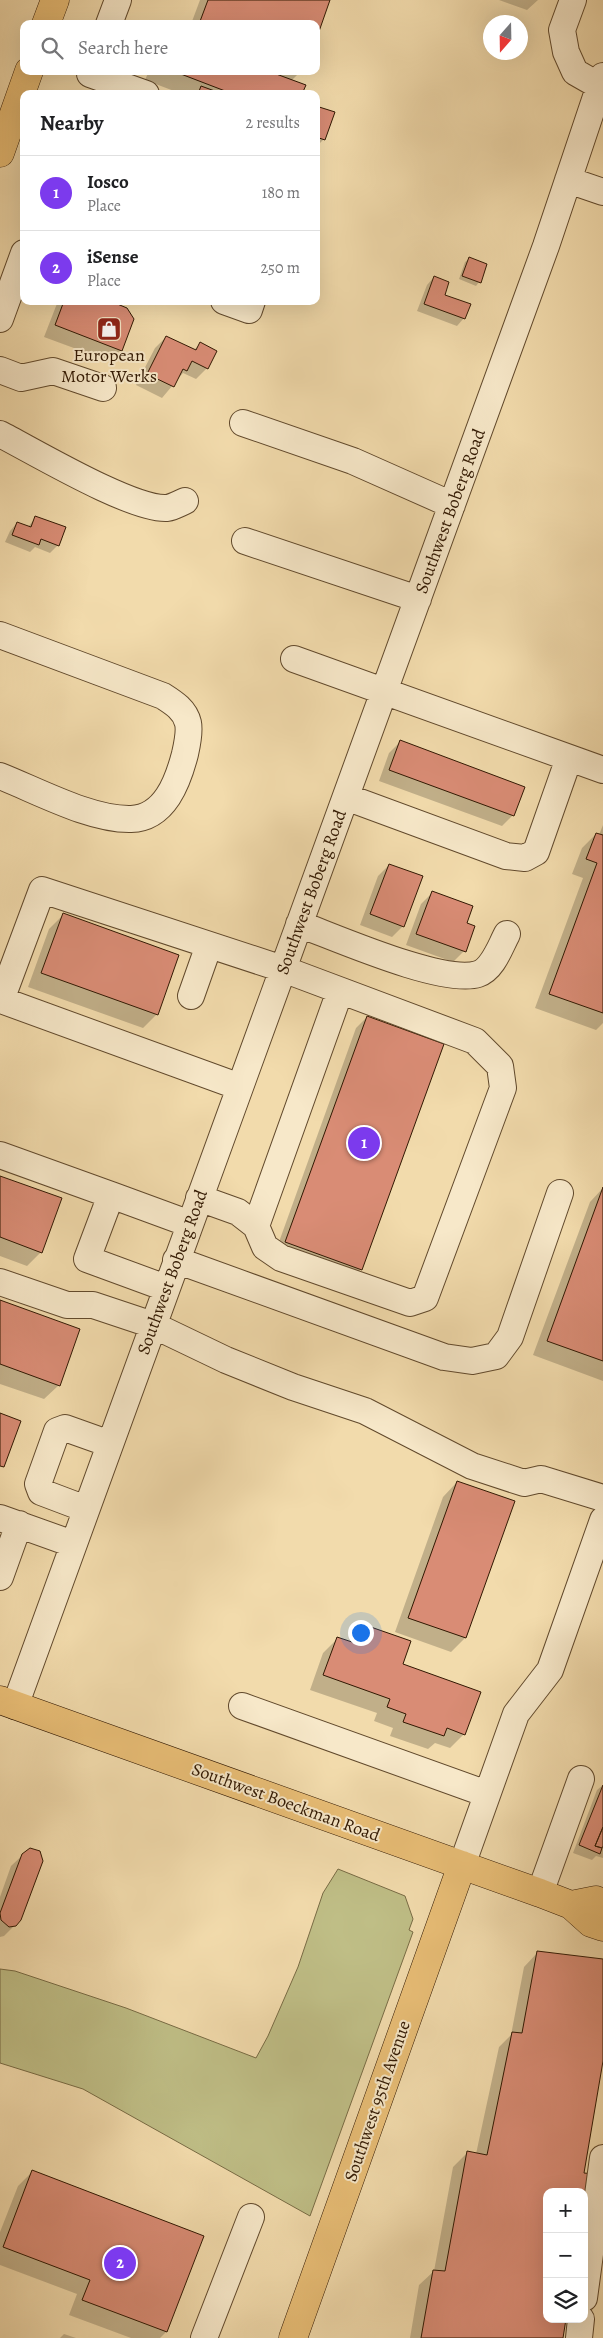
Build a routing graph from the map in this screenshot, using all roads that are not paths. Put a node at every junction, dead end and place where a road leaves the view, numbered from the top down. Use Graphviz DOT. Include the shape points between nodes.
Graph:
graph roads {
  1 [pos="55,0"];
  2 [pos="118,0"];
  3 [pos="573,0"];
  4 [pos="48,20"];
  5 [pos="110,20"];
  6 [pos="28,75"];
  7 [pos="88,80"];
  8 [pos="602,84"];
  9 [pos="22,90"];
  10 [pos="129,90"];
  11 [pos="20,96"];
  12 [pos="0,152"];
  13 [pos="568,180"];
  14 [pos="603,192"];
  15 [pos="20,264"];
  16 [pos="235,305"];
  17 [pos="251,305"];
  18 [pos="0,319"];
  19 [pos="0,370"];
  20 [pos="103,388"];
  21 [pos="243,423"];
  22 [pos="0,434"];
  23 [pos="185,501"];
  24 [pos="452,505"];
  25 [pos="245,541"];
  26 [pos="418,599"];
  27 [pos="0,635"];
  28 [pos="294,659"];
  29 [pos="384,692"];
  30 [pos="569,758"];
  31 [pos="603,770"];
  32 [pos="0,776"];
  33 [pos="346,797"];
  34 [pos="299,924"];
  35 [pos="507,934"];
  36 [pos="209,945"];
  37 [pos="282,969"];
  38 [pos="340,991"];
  39 [pos="191,996"];
  40 [pos="240,1087"];
  41 [pos="0,1156"];
  42 [pos="560,1193"];
  43 [pos="111,1195"];
  44 [pos="199,1198"];
  45 [pos="190,1224"];
  46 [pos="256,1226"];
  47 [pos="176,1260"];
  48 [pos="0,1282"];
  49 [pos="166,1288"];
  50 [pos="153,1325"];
  51 [pos="110,1444"];
  52 [pos="603,1498"];
  53 [pos="86,1509"];
  54 [pos="603,1520"];
  55 [pos="9,1521"];
  56 [pos="74,1544"];
  57 [pos="0,1577"];
  58 [pos="7,1703"];
  59 [pos="242,1706"];
  60 [pos="581,1779"];
  61 [pos="487,1794"];
  62 [pos="462,1865"];
  63 [pos="540,1893"];
  64 [pos="603,1903"];
  65 [pos="571,1905"];
  66 [pos="603,1927"];
  67 [pos="603,2158"];
  68 [pos="250,2217"];
  69 [pos="587,2278"];
  70 [pos="581,2323"];
  71 [pos="204,2338"];
  72 [pos="293,2338"];
  73 [pos="579,2338"];
  1 -- 4 [label="main road"];
  2 -- 5 [label="street"];
  3 -- 8 [label="street" via="562,30 566,52 576,72"];
  6 -- 9 [label="main road"];
  7 -- 10 [label="street"];
  8 -- 13 [label="street, Southwest Boberg Road"];
  11 -- 12 [label="main road"];
  13 -- 14 [label="street"];
  13 -- 24 [label="street, Southwest Boberg Road"];
  15 -- 18 [label="street"];
  16 -- 17 [label="street" via="249,310"];
  19 -- 20 [label="street" via="21,378 53,371"];
  21 -- 24 [label="street" via="353,461"];
  22 -- 23 [label="street" via="108,490 148,506 168,508"];
  24 -- 26 [label="street, Southwest Boberg Road"];
  25 -- 26 [label="street"];
  26 -- 29 [label="street, Southwest Boberg Road"];
  27 -- 32 [label="street" via="163,696 180,707 188,724 185,754 171,794 154,812 132,819 102,817"];
  28 -- 29 [label="street"];
  29 -- 30 [label="street"];
  29 -- 33 [label="street, Southwest Boberg Road"];
  30 -- 31 [label="street"];
  30 -- 33 [label="street" via="536,852 525,858 506,856"];
  33 -- 34 [label="street, Southwest Boberg Road"];
  34 -- 35 [label="street" via="426,971 463,976 479,974 490,965"];
  34 -- 37 [label="street, Southwest Boberg Road"];
  36 -- 37 [label="street"];
  36 -- 39 [label="street"];
  36 -- 40 [label="street" via="42,890 1,1000"];
  37 -- 38 [label="street"];
  37 -- 40 [label="street, Southwest Boberg Road"];
  38 -- 46 [label="street"];
  38 -- 46 [label="street" via="475,1041 500,1066 503,1088 425,1298 410,1304 281,1258 265,1247"];
  40 -- 44 [label="street, Southwest Boberg Road"];
  41 -- 43 [label="street"];
  42 -- 47 [label="street" via="510,1337 496,1356 472,1361 444,1357"];
  43 -- 45 [label="street"];
  43 -- 49 [label="street" via="87,1259"];
  44 -- 45 [label="street, Southwest Boberg Road"];
  44 -- 46 [label="street" via="238,1212"];
  45 -- 47 [label="street, Southwest Boberg Road"];
  47 -- 49 [label="street, Southwest Boberg Road"];
  48 -- 50 [label="street" via="67,1305 93,1305"];
  49 -- 50 [label="street, Southwest Boberg Road"];
  50 -- 51 [label="street, Southwest Boberg Road"];
  50 -- 52 [label="street" via="226,1360 364,1411 472,1466 524,1483 541,1479"];
  51 -- 53 [label="street, Southwest Boberg Road"];
  51 -- 53 [label="street" via="65,1428 57,1431 38,1484 41,1492"];
  53 -- 56 [label="street, Southwest Boberg Road"];
  54 -- 61 [label="street" via="550,1670 516,1714"];
  55 -- 56 [label="street"];
  55 -- 57 [label="street"];
  56 -- 58 [label="street, Southwest Boberg Road"];
  58 -- 62 [label="main road, Southwest Boeckman Road"];
  59 -- 61 [label="street"];
  60 -- 63 [label="street"];
  61 -- 62 [label="street"];
  62 -- 63 [label="main road, Southwest Boeckman Road"];
  62 -- 72 [label="main road, Southwest 95th Avenue"];
  63 -- 65 [label="main road, Southwest Boeckman Road"];
  64 -- 65 [label="main road" via="596,1900"];
  65 -- 66 [label="main road, Southwest Boeckman Road" via="592,1923"];
  67 -- 69 [label="street"];
  68 -- 71 [label="street"];
  70 -- 73 [label="street"];
}
